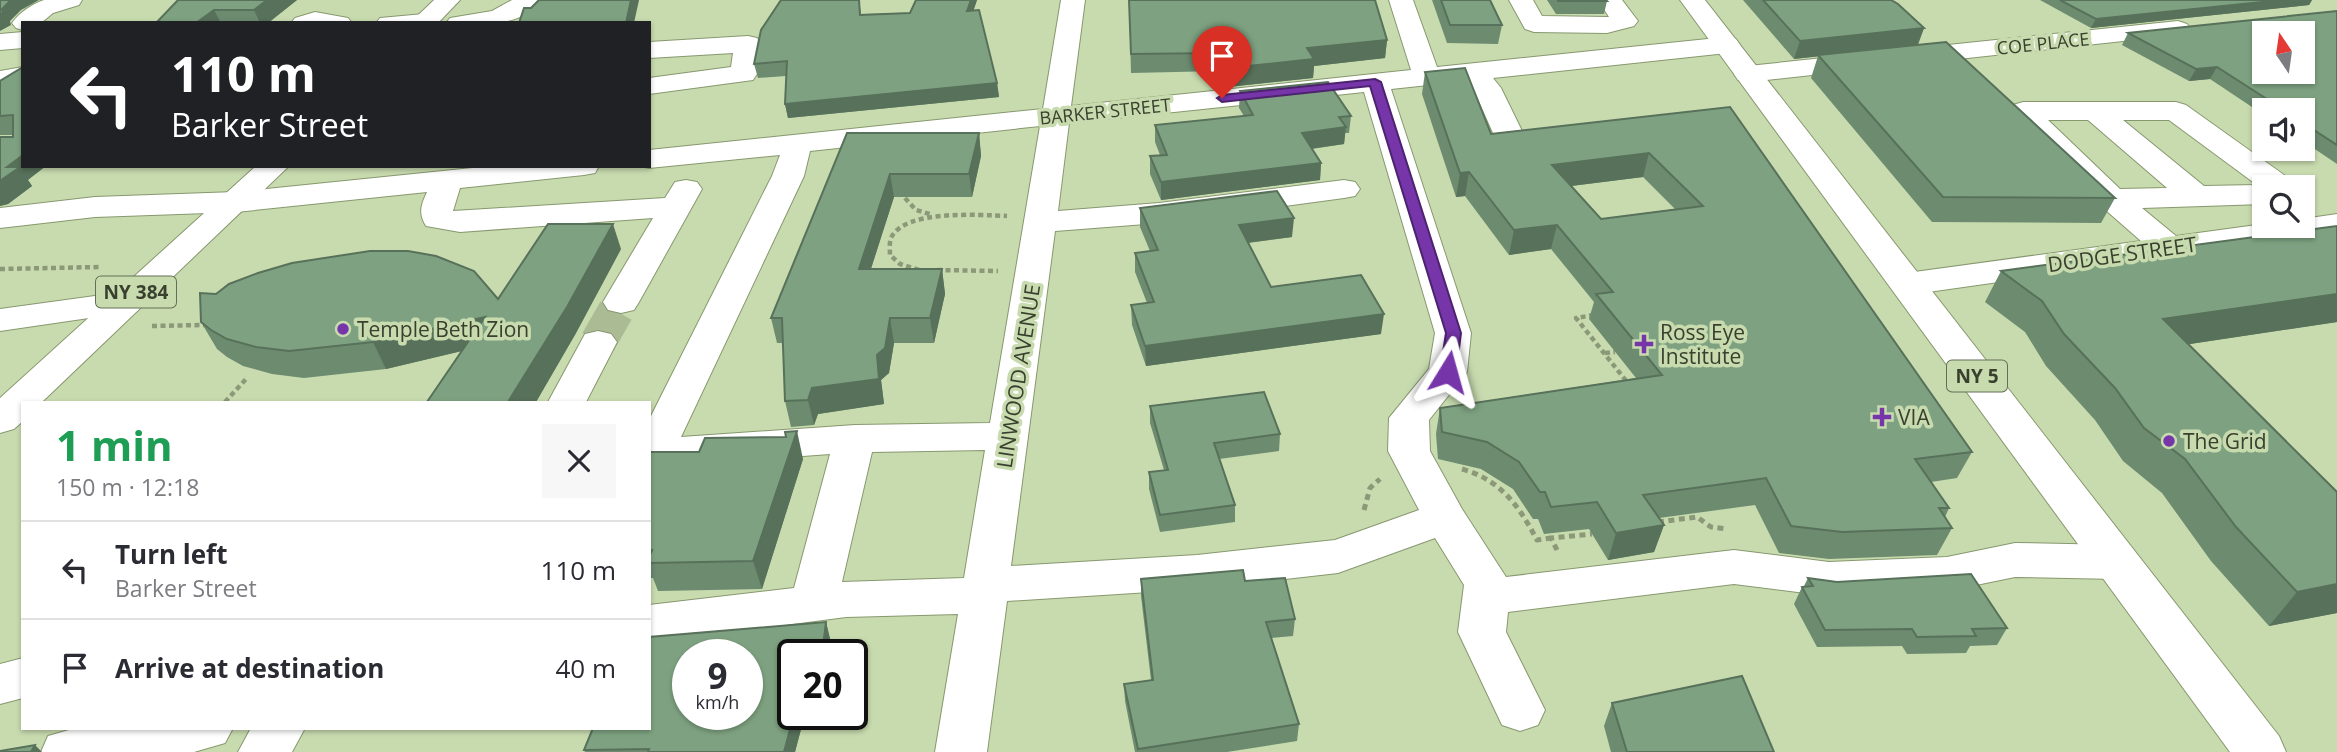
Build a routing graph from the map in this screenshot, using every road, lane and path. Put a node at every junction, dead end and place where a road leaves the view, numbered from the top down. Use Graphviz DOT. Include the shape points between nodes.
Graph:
graph roads {
  1 [pos="70,0"];
  2 [pos="448,0"];
  3 [pos="529,0"];
  4 [pos="1073,0"];
  5 [pos="1401,0"];
  6 [pos="1692,0"];
  7 [pos="1530,1"];
  8 [pos="1605,1"];
  9 [pos="28,21"];
  10 [pos="425,21"];
  11 [pos="475,21"];
  12 [pos="2200,26"];
  13 [pos="21,27"];
  14 [pos="8,41"];
  15 [pos="651,50"];
  16 [pos="1738,60"];
  17 [pos="1473,72"];
  18 [pos="21,75"];
  19 [pos="1427,77"];
  20 [pos="0,79"];
  21 [pos="1375,82"];
  22 [pos="651,86"];
  23 [pos="2095,111"];
  24 [pos="1057,116"];
  25 [pos="1508,133"];
  26 [pos="794,144"];
  27 [pos="698,154"];
  28 [pos="651,159"];
  29 [pos="272,168"];
  30 [pos="566,168"];
  31 [pos="2264,175"];
  32 [pos="447,181"];
  33 [pos="1343,189"];
  34 [pos="2252,194"];
  35 [pos="2196,196"];
  36 [pos="905,198"];
  37 [pos="2112,199"];
  38 [pos="236,202"];
  39 [pos="677,207"];
  40 [pos="934,216"];
  41 [pos="0,218"];
  42 [pos="1027,219"];
  43 [pos="2337,224"];
  44 [pos="2315,227"];
  45 [pos="2252,236"];
  46 [pos="2292,238"];
  47 [pos="2169,248"];
  48 [pos="2322,256"];
  49 [pos="100,267"];
  50 [pos="0,268"];
  51 [pos="920,271"];
  52 [pos="1002,271"];
  53 [pos="908,274"];
  54 [pos="1907,284"];
  55 [pos="621,302"];
  56 [pos="134,314"];
  57 [pos="1601,314"];
  58 [pos="0,320"];
  59 [pos="204,325"];
  60 [pos="598,342"];
  61 [pos="1615,352"];
  62 [pos="1604,354"];
  63 [pos="246,379"];
  64 [pos="1620,386"];
  65 [pos="24,401"];
  66 [pos="226,401"];
  67 [pos="568,401"];
  68 [pos="21,403"];
  69 [pos="0,420"];
  70 [pos="1009,436"];
  71 [pos="855,439"];
  72 [pos="651,453"];
  73 [pos="1460,469"];
  74 [pos="1445,518"];
  75 [pos="1592,534"];
  76 [pos="2117,562"];
  77 [pos="985,590"];
  78 [pos="1486,597"];
  79 [pos="813,604"];
  80 [pos="651,624"];
  81 [pos="21,679"];
  82 [pos="0,684"];
  83 [pos="1520,710"];
  84 [pos="195,730"];
  85 [pos="278,730"];
  86 [pos="67,752"];
  87 [pos="264,752"];
  88 [pos="961,752"];
  89 [pos="2260,752"];
  1 -- 9 [label="street" via="44,8"];
  2 -- 10 [label="street"];
  3 -- 11 [label="street" via="499,18"];
  4 -- 24 [label="street, LINWOOD AVENUE"];
  5 -- 19 [label="street"];
  6 -- 16 [label="street, NY 5"];
  7 -- 8 [label="street" via="1534,24 1625,21"];
  12 -- 16 [label="street, COE PLACE"];
  13 -- 14 [label="street"];
  15 -- 22 [label="street" via="748,44 743,74"];
  16 -- 17 [label="street, BARKER STREET"];
  16 -- 54 [label="street, NY 5"];
  17 -- 19 [label="street, BARKER STREET"];
  17 -- 25 [label="street" via="1487,88"];
  18 -- 20 [label="street"];
  19 -- 21 [label="street, BARKER STREET"];
  21 -- 24 [label="street, BARKER STREET"];
  21 -- 74 [label="street" via="1453,333 1448,372 1409,418 1409,451"];
  23 -- 31 [label="street" via="2176,111"];
  23 -- 35 [label="street"];
  23 -- 37 [label="street" via="2023,111"];
  24 -- 26 [label="street, BARKER STREET"];
  24 -- 42 [label="street, LINWOOD AVENUE"];
  26 -- 27 [label="street, BARKER STREET"];
  26 -- 72 [label="street" via="788,176"];
  27 -- 28 [label="street, BARKER STREET"];
  27 -- 39 [label="street"];
  29 -- 38 [label="street, NY 384"];
  30 -- 32 [label="street"];
  32 -- 38 [label="street"];
  32 -- 39 [label="street" via="436,208 438,219 460,222"];
  33 -- 42 [label="street" via="1159,213"];
  34 -- 35 [label="street"];
  35 -- 37 [label="street"];
  36 -- 40 [label="path" via="916,209"];
  37 -- 47 [label="street"];
  38 -- 41 [label="street" via="94,207"];
  38 -- 56 [label="street, NY 384"];
  39 -- 55 [label="street"];
  40 -- 42 [label="path"];
  40 -- 51 [label="path" via="895,232 888,248 894,260"];
  42 -- 70 [label="street, LINWOOD AVENUE"];
  43 -- 44 [label="street, DODGE STREET"];
  45 -- 47 [label="street, DODGE STREET"];
  46 -- 48 [label="street"];
  47 -- 54 [label="street, DODGE STREET"];
  49 -- 50 [label="path"];
  51 -- 52 [label="path"];
  51 -- 53 [label="path"];
  54 -- 76 [label="street, NY 5"];
  56 -- 58 [label="street"];
  56 -- 59 [label="path"];
  56 -- 65 [label="street, NY 384"];
  57 -- 62 [label="path" via="1576,318"];
  60 -- 67 [label="street"];
  61 -- 62 [label="path"];
  62 -- 64 [label="path" via="1629,384"];
  63 -- 66 [label="path"];
  68 -- 69 [label="street, NY 384"];
  70 -- 71 [label="street"];
  70 -- 77 [label="street, LINWOOD AVENUE"];
  71 -- 72 [label="street"];
  71 -- 79 [label="street"];
  73 -- 75 [label="path" via="1495,480 1516,500 1537,540"];
  74 -- 77 [label="street" via="1338,556"];
  74 -- 78 [label="street" via="1488,584"];
  76 -- 78 [label="street" via="2015,560 1947,574 1829,579 1734,566"];
  76 -- 89 [label="street, NY 5"];
  77 -- 79 [label="street"];
  77 -- 88 [label="street, LINWOOD AVENUE"];
  78 -- 83 [label="street" via="1482,632"];
  79 -- 80 [label="street"];
  81 -- 82 [label="street"];
  84 -- 86 [label="street"];
  85 -- 87 [label="street"];
}
